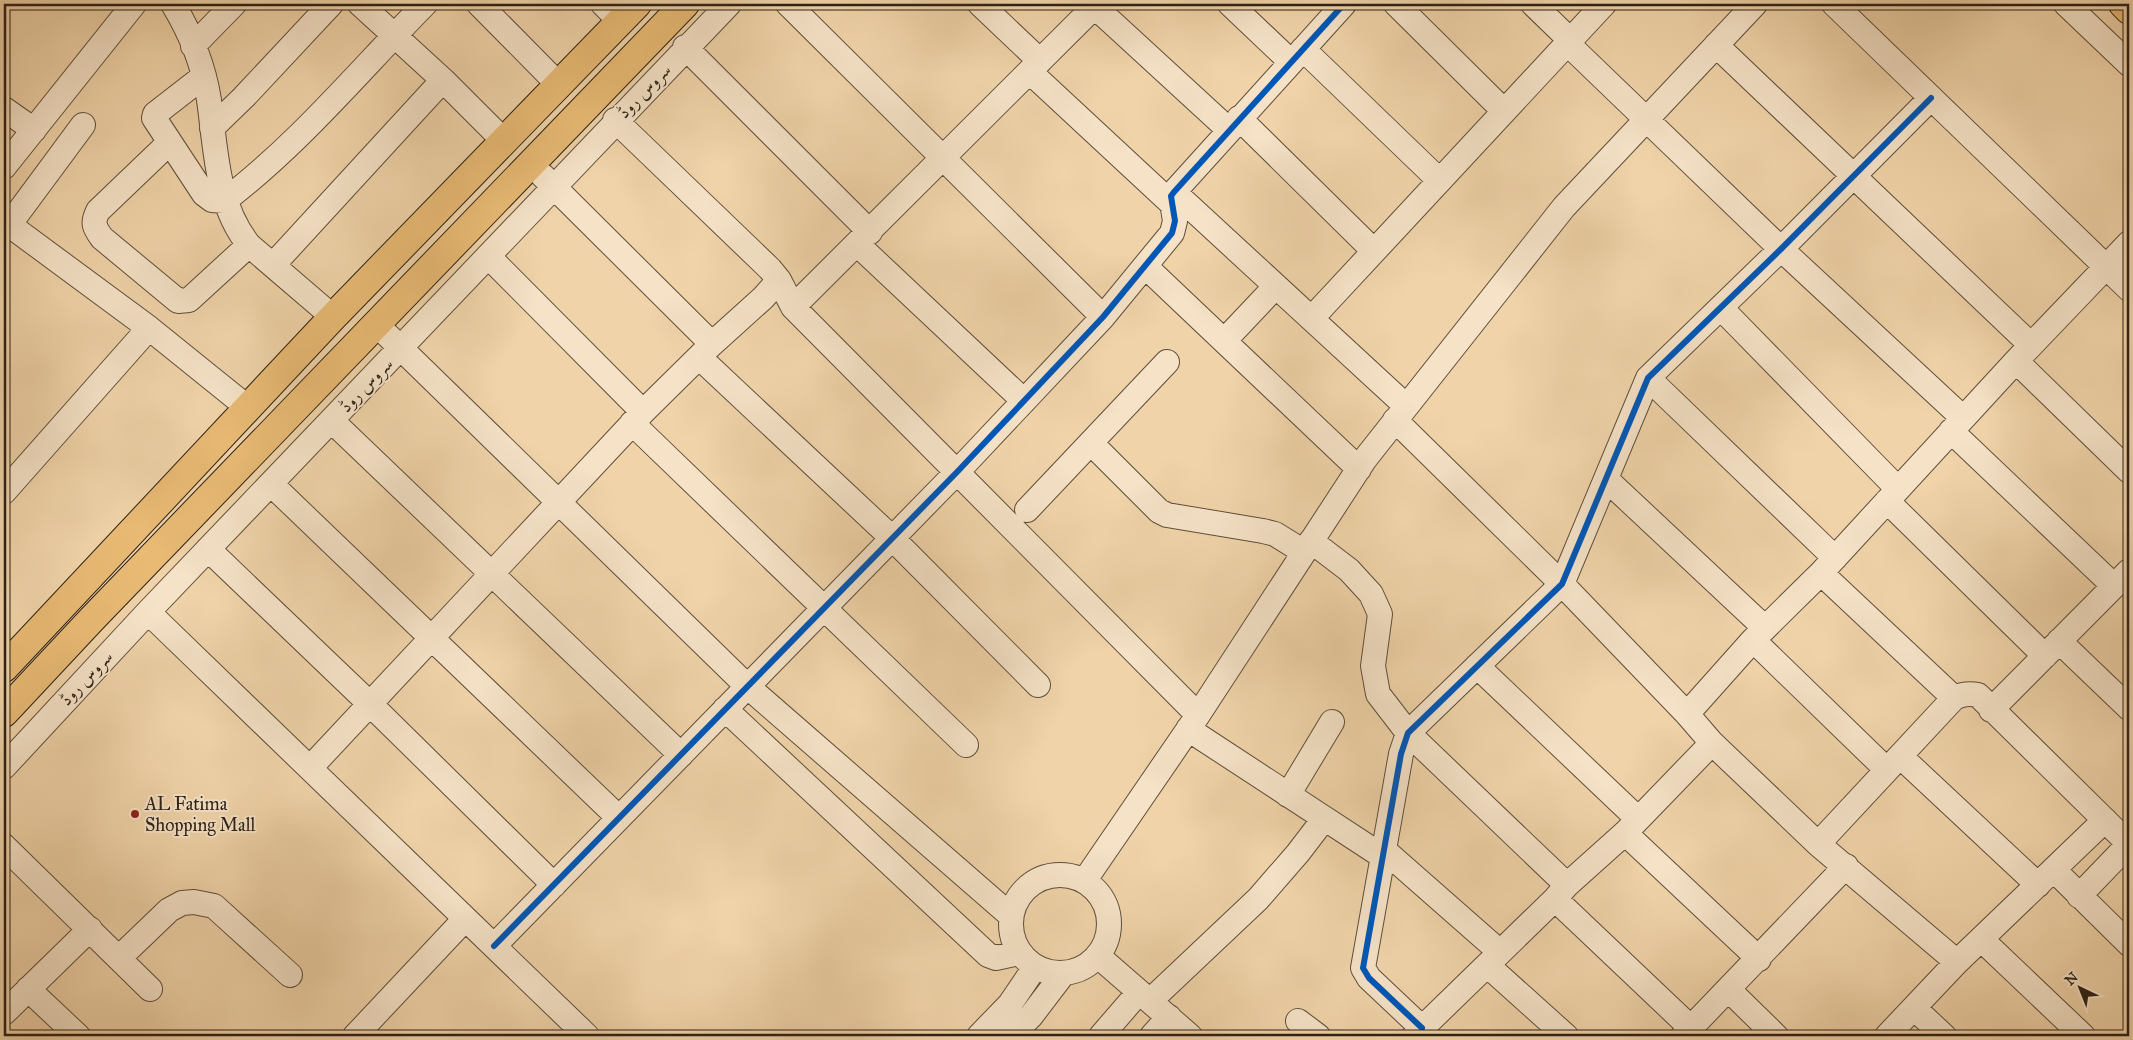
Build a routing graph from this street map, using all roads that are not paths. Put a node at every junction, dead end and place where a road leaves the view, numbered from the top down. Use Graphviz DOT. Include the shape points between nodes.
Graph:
graph roads {
  1 [pos="134,4"];
  2 [pos="173,4"];
  3 [pos="234,4"];
  4 [pos="331,4"];
  5 [pos="360,4"];
  6 [pos="425,4"];
  7 [pos="479,4"];
  8 [pos="685,4"];
  9 [pos="728,4"];
  10 [pos="788,4"];
  11 [pos="980,4"];
  12 [pos="1230,4"];
  13 [pos="1344,4"];
  14 [pos="1396,4"];
  15 [pos="1533,4"];
  16 [pos="1604,4"];
  17 [pos="1755,4"];
  18 [pos="1834,4"];
  19 [pos="2066,4"];
  20 [pos="2123,4"];
  21 [pos="1096,5"];
  22 [pos="620,10"];
  23 [pos="2129,10"];
  24 [pos="394,35"];
  25 [pos="1569,42"];
  26 [pos="1716,45"];
  27 [pos="193,46"];
  28 [pos="686,48"];
  29 [pos="1297,55"];
  30 [pos="2129,64"];
  31 [pos="1035,66"];
  32 [pos="204,76"];
  33 [pos="443,80"];
  34 [pos="558,84"];
  35 [pos="1931,98"];
  36 [pos="4,109"];
  37 [pos="1504,111"];
  38 [pos="615,120"];
  39 [pos="1646,120"];
  40 [pos="1234,124"];
  41 [pos="83,125"];
  42 [pos="212,128"];
  43 [pos="34,130"];
  44 [pos="503,140"];
  45 [pos="169,143"];
  46 [pos="942,159"];
  47 [pos="531,165"];
  48 [pos="4,167"];
  49 [pos="1854,176"];
  50 [pos="1439,180"];
  51 [pos="554,186"];
  52 [pos="1172,197"];
  53 [pos="224,201"];
  54 [pos="7,223"];
  55 [pos="863,238"];
  56 [pos="2129,243"];
  57 [pos="249,245"];
  58 [pos="1781,249"];
  59 [pos="1374,251"];
  60 [pos="488,256"];
  61 [pos="273,266"];
  62 [pos="1145,266"];
  63 [pos="2106,266"];
  64 [pos="779,280"];
  65 [pos="1276,286"];
  66 [pos="2129,289"];
  67 [pos="793,307"];
  68 [pos="1721,308"];
  69 [pos="333,317"];
  70 [pos="1103,317"];
  71 [pos="1312,318"];
  72 [pos="377,325"];
  73 [pos="149,328"];
  74 [pos="1224,341"];
  75 [pos="402,348"];
  76 [pos="705,350"];
  77 [pos="2023,353"];
  78 [pos="1167,362"];
  79 [pos="1648,378"];
  80 [pos="1024,401"];
  81 [pos="247,407"];
  82 [pos="1401,413"];
  83 [pos="638,418"];
  84 [pos="332,421"];
  85 [pos="1957,424"];
  86 [pos="1091,443"];
  87 [pos="1358,468"];
  88 [pos="958,471"];
  89 [pos="2129,471"];
  90 [pos="1606,479"];
  91 [pos="271,484"];
  92 [pos="4,492"];
  93 [pos="1893,495"];
  94 [pos="558,503"];
  95 [pos="1026,510"];
  96 [pos="892,538"];
  97 [pos="1308,547"];
  98 [pos="208,550"];
  99 [pos="1828,566"];
  100 [pos="492,573"];
  101 [pos="2124,577"];
  102 [pos="1562,584"];
  103 [pos="70,598"];
  104 [pos="823,608"];
  105 [pos="148,612"];
  106 [pos="92,619"];
  107 [pos="1759,634"];
  108 [pos="431,638"];
  109 [pos="2052,648"];
  110 [pos="1477,666"];
  111 [pos="4,668"];
  112 [pos="1038,685"];
  113 [pos="748,686"];
  114 [pos="1954,698"];
  115 [pos="370,704"];
  116 [pos="2129,708"];
  117 [pos="725,710"];
  118 [pos="1991,710"];
  119 [pos="4,713"];
  120 [pos="1687,714"];
  121 [pos="1193,722"];
  122 [pos="1332,722"];
  123 [pos="1408,733"];
  124 [pos="1712,743"];
  125 [pos="966,745"];
  126 [pos="681,754"];
  127 [pos="1894,763"];
  128 [pos="4,767"];
  129 [pos="310,768"];
  130 [pos="1288,795"];
  131 [pos="619,818"];
  132 [pos="1324,819"];
  133 [pos="2105,820"];
  134 [pos="1632,826"];
  135 [pos="1818,844"];
  136 [pos="2129,844"];
  137 [pos="4,846"];
  138 [pos="1383,853"];
  139 [pos="1846,866"];
  140 [pos="2046,878"];
  141 [pos="1086,880"];
  142 [pos="554,885"];
  143 [pos="1561,892"];
  144 [pos="2079,896"];
  145 [pos="1010,915"];
  146 [pos="465,919"];
  147 [pos="90,929"];
  148 [pos="1981,939"];
  149 [pos="2129,944"];
  150 [pos="494,946"];
  151 [pos="1098,956"];
  152 [pos="119,958"];
  153 [pos="1494,959"];
  154 [pos="1758,959"];
  155 [pos="1027,960"];
  156 [pos="1957,962"];
  157 [pos="1063,974"];
  158 [pos="290,975"];
  159 [pos="28,989"];
  160 [pos="150,989"];
  161 [pos="1729,990"];
  162 [pos="1145,996"];
  163 [pos="1914,1008"];
  164 [pos="4,1012"];
  165 [pos="1168,1017"];
  166 [pos="1298,1021"];
  167 [pos="1418,1032"];
  168 [pos="1687,1032"];
  169 [pos="78,1036"];
  170 [pos="355,1036"];
  171 [pos="587,1036"];
  172 [pos="979,1036"];
  173 [pos="1011,1036"];
  174 [pos="1101,1036"];
  175 [pos="1152,1036"];
  176 [pos="1190,1036"];
  177 [pos="1318,1036"];
  178 [pos="1566,1036"];
  179 [pos="1776,1036"];
  180 [pos="1887,1036"];
  181 [pos="1944,1036"];
  182 [pos="2083,1036"];
  1 -- 43 [label="street"];
  2 -- 27 [label="street"];
  3 -- 27 [label="street"];
  4 -- 42 [label="street"];
  5 -- 24 [label="street"];
  6 -- 24 [label="street"];
  7 -- 34 [label="street"];
  8 -- 47 [label="main road"];
  9 -- 28 [label="street, سروس روڈ"];
  10 -- 46 [label="street"];
  11 -- 31 [label="street"];
  12 -- 29 [label="street"];
  13 -- 29 [label="street"];
  14 -- 37 [label="street"];
  15 -- 25 [label="street"];
  16 -- 25 [label="street"];
  17 -- 26 [label="street"];
  18 -- 35 [label="street"];
  19 -- 30 [label="street"];
  20 -- 23 [label="main road"];
  21 -- 31 [label="street"];
  21 -- 40 [label="street"];
  22 -- 34 [label="main road"];
  24 -- 33 [label="street"];
  24 -- 53 [label="street" via="310,126"];
  25 -- 37 [label="street"];
  25 -- 39 [label="street"];
  26 -- 39 [label="street"];
  26 -- 49 [label="street"];
  27 -- 32 [label="street"];
  28 -- 38 [label="street, سروس روڈ"];
  28 -- 55 [label="street"];
  29 -- 40 [label="street"];
  29 -- 50 [label="street"];
  31 -- 46 [label="street"];
  31 -- 52 [label="street"];
  32 -- 42 [label="street"];
  32 -- 45 [label="street" via="155,114 156,124"];
  33 -- 44 [label="street"];
  33 -- 61 [label="street"];
  34 -- 44 [label="main road"];
  35 -- 49 [label="street"];
  35 -- 63 [label="street"];
  36 -- 43 [label="street"];
  37 -- 50 [label="street"];
  38 -- 51 [label="street, سروس روڈ"];
  38 -- 64 [label="street"];
  39 -- 58 [label="street"];
  39 -- 82 [label="street" via="1564,207"];
  40 -- 52 [label="street"];
  40 -- 59 [label="street"];
  41 -- 54 [label="street"];
  42 -- 53 [label="street"];
  43 -- 48 [label="street"];
  44 -- 69 [label="main road"];
  45 -- 53 [label="street" via="204,194 212,200"];
  45 -- 57 [label="street" via="98,211 93,221 94,228 178,301 184,302"];
  46 -- 55 [label="street"];
  46 -- 70 [label="street"];
  47 -- 51 [label="street"];
  47 -- 72 [label="main road"];
  49 -- 58 [label="street"];
  49 -- 77 [label="street"];
  50 -- 59 [label="street"];
  51 -- 60 [label="street, سروس روڈ"];
  51 -- 76 [label="street"];
  52 -- 62 [label="street" via="1175,221 1172,232"];
  52 -- 65 [label="street"];
  53 -- 57 [label="street" via="238,232"];
  54 -- 73 [label="street"];
  55 -- 67 [label="street"];
  55 -- 80 [label="street"];
  56 -- 63 [label="street"];
  57 -- 61 [label="street"];
  58 -- 68 [label="street"];
  58 -- 85 [label="street"];
  59 -- 71 [label="street"];
  60 -- 75 [label="street, سروس روڈ"];
  60 -- 83 [label="street"];
  61 -- 69 [label="street"];
  62 -- 70 [label="street"];
  62 -- 74 [label="street"];
  63 -- 66 [label="street"];
  63 -- 77 [label="street"];
  64 -- 67 [label="street"];
  64 -- 76 [label="street"];
  65 -- 71 [label="street"];
  65 -- 74 [label="street"];
  67 -- 88 [label="street"];
  68 -- 79 [label="street"];
  68 -- 93 [label="street"];
  69 -- 81 [label="main road"];
  70 -- 80 [label="street"];
  71 -- 82 [label="street"];
  72 -- 75 [label="street"];
  72 -- 106 [label="main road"];
  73 -- 81 [label="street"];
  73 -- 92 [label="street"];
  74 -- 87 [label="street"];
  75 -- 84 [label="street, سروس روڈ"];
  75 -- 94 [label="street"];
  76 -- 83 [label="street"];
  76 -- 96 [label="street"];
  77 -- 85 [label="street"];
  77 -- 89 [label="street"];
  78 -- 86 [label="street"];
  79 -- 90 [label="street"];
  79 -- 99 [label="street"];
  80 -- 88 [label="street"];
  81 -- 103 [label="main road"];
  82 -- 87 [label="street"];
  82 -- 102 [label="street"];
  83 -- 94 [label="street"];
  83 -- 104 [label="street"];
  84 -- 91 [label="street, سروس روڈ"];
  84 -- 100 [label="street"];
  85 -- 93 [label="street"];
  85 -- 101 [label="street"];
  86 -- 95 [label="street"];
  86 -- 97 [label="street" via="1159,511 1168,516 1263,531"];
  87 -- 97 [label="street"];
  88 -- 96 [label="street"];
  88 -- 121 [label="street"];
  90 -- 102 [label="street"];
  90 -- 107 [label="street"];
  91 -- 98 [label="street, سروس روڈ"];
  91 -- 108 [label="street"];
  93 -- 99 [label="street"];
  93 -- 109 [label="street"];
  94 -- 100 [label="street"];
  94 -- 113 [label="street"];
  96 -- 104 [label="street"];
  96 -- 112 [label="street"];
  97 -- 121 [label="street"];
  97 -- 123 [label="street" via="1349,570 1371,594 1380,614 1372,666 1378,694"];
  98 -- 105 [label="street, سروس روڈ"];
  98 -- 115 [label="street"];
  99 -- 107 [label="street"];
  99 -- 114 [label="street"];
  100 -- 108 [label="street"];
  100 -- 126 [label="street"];
  101 -- 109 [label="street"];
  102 -- 110 [label="street"];
  102 -- 120 [label="street"];
  103 -- 106 [label="street"];
  103 -- 111 [label="main road"];
  104 -- 113 [label="street"];
  104 -- 125 [label="street"];
  105 -- 128 [label="street, سروس روڈ"];
  105 -- 129 [label="street"];
  106 -- 119 [label="main road"];
  107 -- 120 [label="street"];
  107 -- 127 [label="street"];
  108 -- 115 [label="street"];
  108 -- 131 [label="street"];
  109 -- 116 [label="street"];
  109 -- 118 [label="street"];
  110 -- 123 [label="street"];
  110 -- 134 [label="street"];
  113 -- 117 [label="street"];
  113 -- 145 [label="street"];
  114 -- 118 [label="street" via="1961,694 1978,695"];
  114 -- 127 [label="street"];
  115 -- 129 [label="street"];
  115 -- 142 [label="street"];
  117 -- 126 [label="street"];
  117 -- 155 [label="street" via="988,955"];
  118 -- 133 [label="street"];
  120 -- 124 [label="street"];
  121 -- 130 [label="street"];
  121 -- 141 [label="street"];
  122 -- 130 [label="street"];
  123 -- 138 [label="street" via="1401,754"];
  123 -- 143 [label="street"];
  124 -- 134 [label="street"];
  124 -- 135 [label="street"];
  126 -- 131 [label="street"];
  127 -- 135 [label="street"];
  127 -- 140 [label="street"];
  129 -- 146 [label="street"];
  130 -- 132 [label="street"];
  131 -- 142 [label="street"];
  132 -- 138 [label="street"];
  132 -- 162 [label="street" via="1258,899"];
  133 -- 136 [label="street"];
  133 -- 140 [label="street"];
  134 -- 143 [label="street"];
  134 -- 154 [label="street"];
  135 -- 139 [label="street"];
  136 -- 144 [label="street"];
  137 -- 147 [label="street"];
  138 -- 153 [label="street"];
  138 -- 167 [label="street" via="1363,968"];
  139 -- 154 [label="street"];
  139 -- 156 [label="street"];
  140 -- 144 [label="street"];
  140 -- 148 [label="street"];
  141 -- 145 [label="street" via="1062,873 1039,878 1020,893"];
  141 -- 151 [label="street" via="1105,901 1110,930"];
  142 -- 150 [label="street"];
  143 -- 153 [label="street"];
  143 -- 168 [label="street"];
  144 -- 149 [label="street"];
  145 -- 155 [label="street" via="1011,935"];
  146 -- 150 [label="street"];
  146 -- 170 [label="street"];
  147 -- 152 [label="street"];
  147 -- 159 [label="street"];
  148 -- 156 [label="street"];
  148 -- 182 [label="street"];
  150 -- 171 [label="street"];
  151 -- 157 [label="street" via="1082,968"];
  151 -- 162 [label="street"];
  152 -- 158 [label="street" via="169,910 182,903 194,902 214,906"];
  152 -- 160 [label="street"];
  153 -- 167 [label="street"];
  153 -- 178 [label="street"];
  154 -- 161 [label="street"];
  155 -- 157 [label="street"];
  155 -- 172 [label="street" via="1010,1004"];
  156 -- 163 [label="street"];
  157 -- 173 [label="street"];
  159 -- 164 [label="street"];
  159 -- 169 [label="street"];
  161 -- 168 [label="street"];
  161 -- 179 [label="street"];
  162 -- 165 [label="street"];
  162 -- 174 [label="street"];
  163 -- 180 [label="street"];
  163 -- 181 [label="street"];
  165 -- 175 [label="street"];
  165 -- 176 [label="street"];
  166 -- 177 [label="street"];
}
